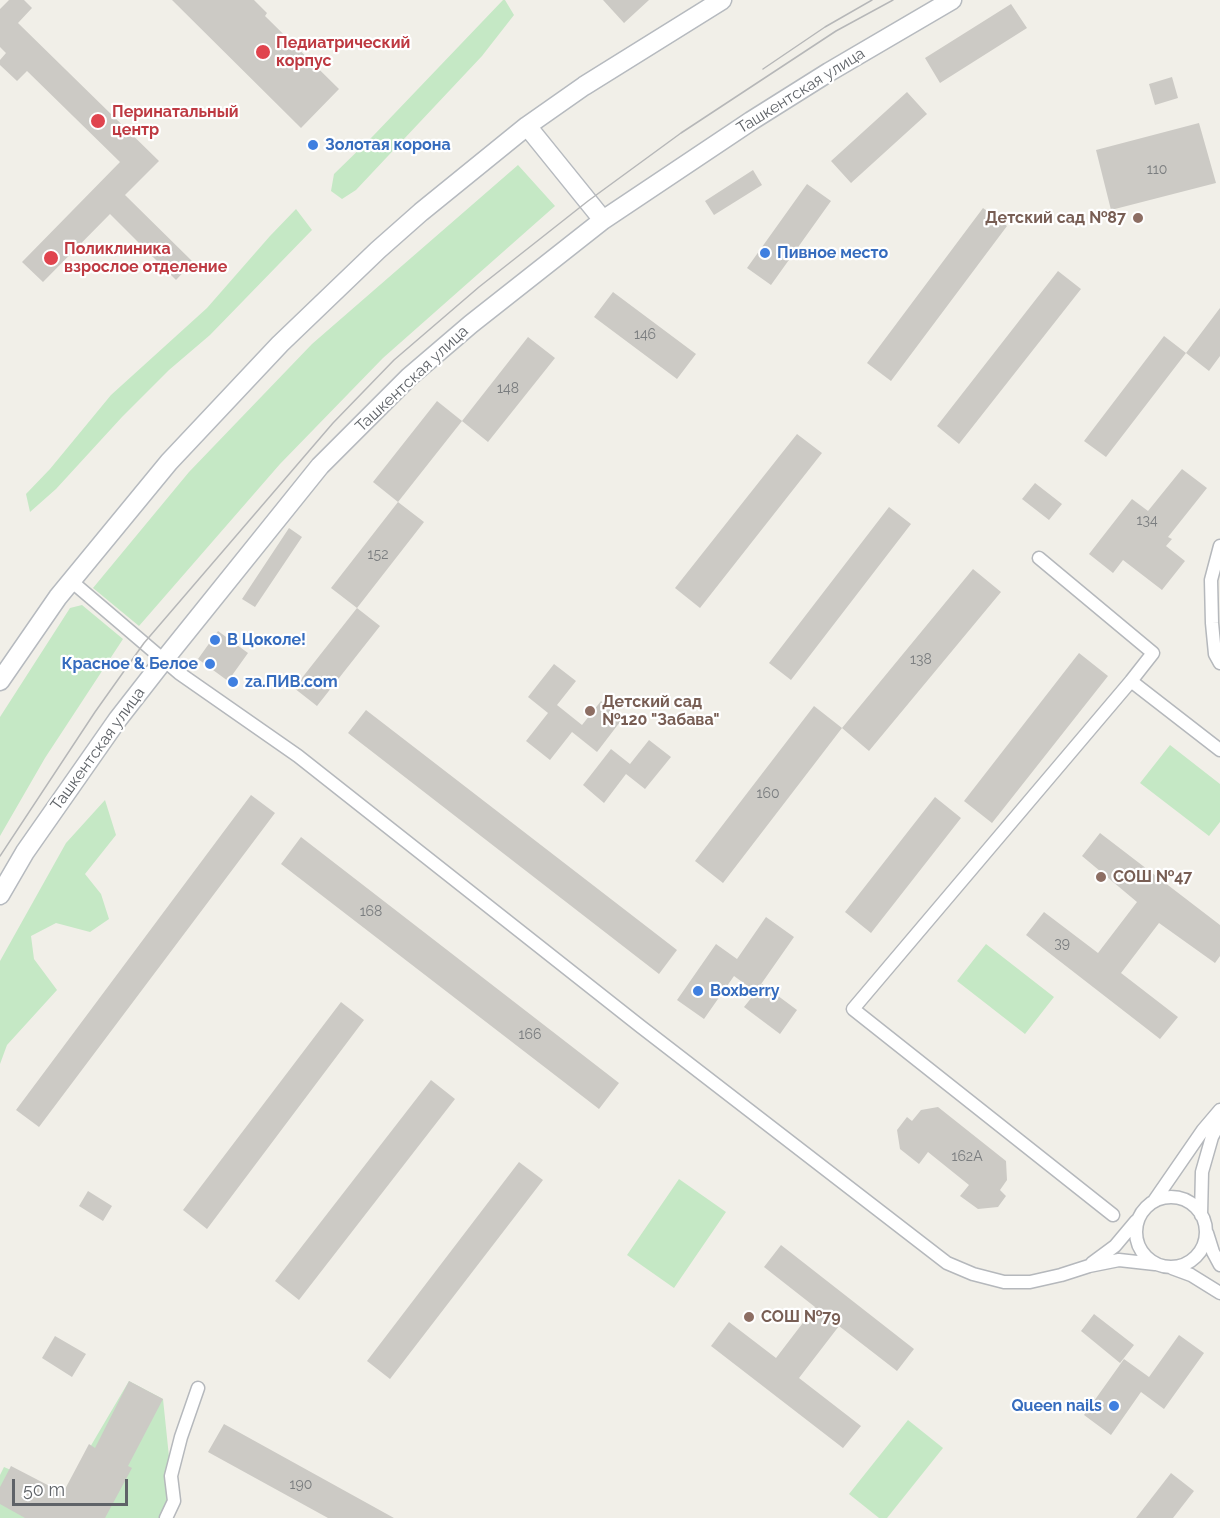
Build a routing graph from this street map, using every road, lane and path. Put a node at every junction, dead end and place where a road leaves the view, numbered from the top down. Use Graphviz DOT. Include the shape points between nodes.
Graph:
graph roads {
  1 [pos="722,0"];
  2 [pos="952,0"];
  3 [pos="527,126"];
  4 [pos="603,220"];
  5 [pos="1220,546"];
  6 [pos="1040,558"];
  7 [pos="70,580"];
  8 [pos="164,660"];
  9 [pos="1220,663"];
  10 [pos="0,681"];
  11 [pos="1131,681"];
  12 [pos="1220,750"];
  13 [pos="0,895"];
  14 [pos="1220,1110"];
  15 [pos="1220,1122"];
  16 [pos="1154,1201"];
  17 [pos="1113,1215"];
  18 [pos="1202,1215"];
  19 [pos="1139,1216"];
  20 [pos="1206,1231"];
  21 [pos="1155,1264"];
  22 [pos="1220,1265"];
  23 [pos="1089,1266"];
  24 [pos="1170,1268"];
  25 [pos="1220,1293"];
  26 [pos="198,1388"];
  27 [pos="166,1518"];
  1 -- 3 [label="main road"];
  2 -- 4 [label="main road, Ташкентская улица" via="760,115"];
  3 -- 4 [label="main road"];
  3 -- 7 [label="main road" via="412,220 279,344 169,462"];
  4 -- 8 [label="main road, Ташкентская улица" via="418,369 320,466"];
  5 -- 9 [label="street" via="1211,580 1215,654"];
  6 -- 11 [label="street" via="1154,653"];
  7 -- 8 [label="street"];
  7 -- 10 [label="main road"];
  8 -- 13 [label="main road, Ташкентская улица" via="117,719 31,842"];
  8 -- 23 [label="street" via="307,763 947,1263 1004,1282 1030,1282"];
  11 -- 12 [label="street"];
  11 -- 17 [label="street" via="853,1009"];
  14 -- 16 [label="street"];
  15 -- 18 [label="street" via="1202,1172"];
  16 -- 18 [label="street" via="1164,1197 1186,1200"];
  16 -- 19 [label="street"];
  18 -- 20 [label="street"];
  19 -- 21 [label="street" via="1135,1235 1138,1247"];
  19 -- 23 [label="street" via="1115,1246"];
  20 -- 22 [label="street"];
  20 -- 24 [label="street" via="1200,1252 1182,1266"];
  21 -- 23 [label="street" via="1119,1260"];
  21 -- 24 [label="street"];
  24 -- 25 [label="street" via="1191,1275"];
  26 -- 27 [label="street" via="171,1476 174,1501"];
}
